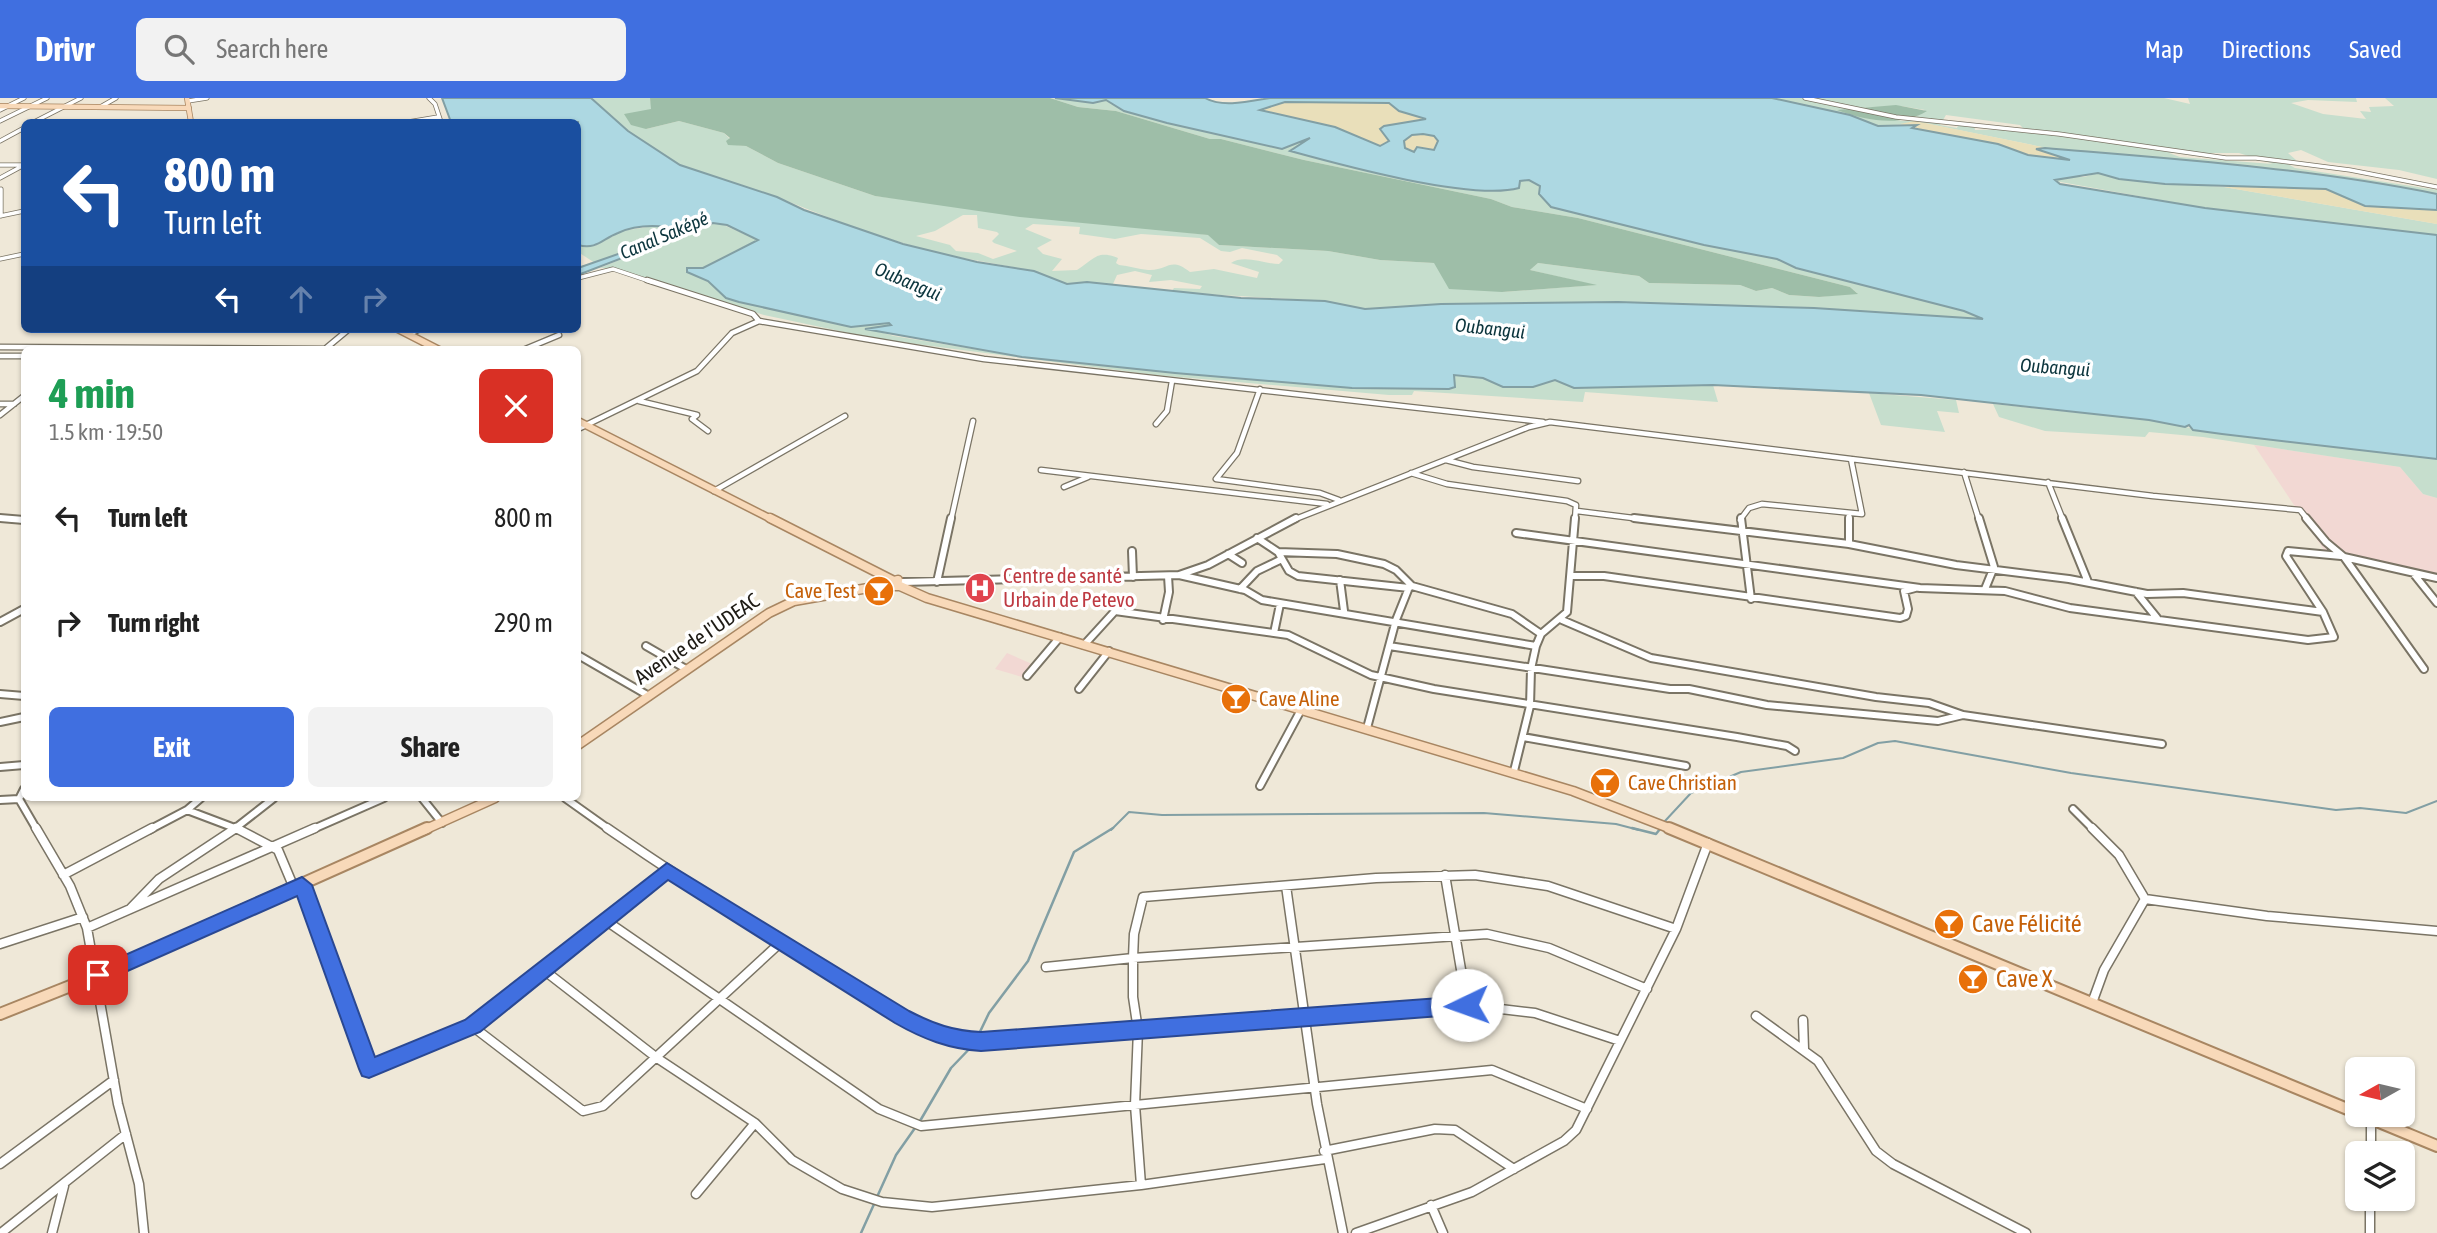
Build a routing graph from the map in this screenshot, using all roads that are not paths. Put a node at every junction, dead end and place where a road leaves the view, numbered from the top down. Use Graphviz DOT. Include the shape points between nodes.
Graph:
graph roads {
  1 [pos="24,98"];
  2 [pos="47,98"];
  3 [pos="81,98"];
  4 [pos="116,98"];
  5 [pos="207,98"];
  6 [pos="429,98"];
  7 [pos="1805,98"];
  8 [pos="188,102"];
  9 [pos="8,106"];
  10 [pos="31,106"];
  11 [pos="65,106"];
  12 [pos="102,106"];
  13 [pos="0,108"];
  14 [pos="438,117"];
  15 [pos="40,119"];
  16 [pos="426,119"];
  17 [pos="0,121"];
  18 [pos="21,130"];
  19 [pos="0,141"];
  20 [pos="21,164"];
  21 [pos="0,165"];
  22 [pos="21,166"];
  23 [pos="0,178"];
  24 [pos="2437,187"];
  25 [pos="1,189"];
  26 [pos="21,212"];
  27 [pos="1,216"];
  28 [pos="21,255"];
  29 [pos="0,259"];
  30 [pos="581,277"];
  31 [pos="760,321"];
  32 [pos="344,333"];
  33 [pos="408,334"];
  34 [pos="559,335"];
  35 [pos="0,346"];
  36 [pos="21,346"];
  37 [pos="329,346"];
  38 [pos="431,346"];
  39 [pos="533,346"];
  40 [pos="0,356"];
  41 [pos="21,356"];
  42 [pos="1172,381"];
  43 [pos="1260,389"];
  44 [pos="21,398"];
  45 [pos="639,401"];
  46 [pos="0,404"];
  47 [pos="14,404"];
  48 [pos="0,415"];
  49 [pos="845,416"];
  50 [pos="1527,419"];
  51 [pos="973,421"];
  52 [pos="1545,422"];
  53 [pos="581,423"];
  54 [pos="1156,424"];
  55 [pos="587,426"];
  56 [pos="1529,427"];
  57 [pos="581,428"];
  58 [pos="708,431"];
  59 [pos="1851,458"];
  60 [pos="1446,460"];
  61 [pos="1041,470"];
  62 [pos="1964,472"];
  63 [pos="1411,473"];
  64 [pos="1091,477"];
  65 [pos="1578,481"];
  66 [pos="2048,482"];
  67 [pos="1064,487"];
  68 [pos="714,491"];
  69 [pos="1339,500"];
  70 [pos="1329,504"];
  71 [pos="1577,511"];
  72 [pos="1849,514"];
  73 [pos="0,518"];
  74 [pos="21,520"];
  75 [pos="1743,532"];
  76 [pos="1516,533"];
  77 [pos="1257,538"];
  78 [pos="1575,541"];
  79 [pos="1849,544"];
  80 [pos="1132,551"];
  81 [pos="1228,554"];
  82 [pos="1280,556"];
  83 [pos="2343,557"];
  84 [pos="1242,563"];
  85 [pos="1745,563"];
  86 [pos="1994,567"];
  87 [pos="2412,572"];
  88 [pos="1179,575"];
  89 [pos="1168,576"];
  90 [pos="1572,576"];
  91 [pos="1133,577"];
  92 [pos="2437,578"];
  93 [pos="1340,580"];
  94 [pos="937,582"];
  95 [pos="2088,582"];
  96 [pos="897,583"];
  97 [pos="1409,587"];
  98 [pos="1920,588"];
  99 [pos="1240,589"];
  100 [pos="1985,589"];
  101 [pos="2136,592"];
  102 [pos="1751,599"];
  103 [pos="2437,603"];
  104 [pos="1280,604"];
  105 [pos="21,611"];
  106 [pos="1344,611"];
  107 [pos="2323,612"];
  108 [pos="2157,619"];
  109 [pos="1163,620"];
  110 [pos="1395,620"];
  111 [pos="1562,620"];
  112 [pos="0,622"];
  113 [pos="1274,632"];
  114 [pos="1541,634"];
  115 [pos="1060,637"];
  116 [pos="1084,645"];
  117 [pos="646,646"];
  118 [pos="1389,646"];
  119 [pos="1536,646"];
  120 [pos="1109,651"];
  121 [pos="581,657"];
  122 [pos="686,669"];
  123 [pos="1531,669"];
  124 [pos="2424,669"];
  125 [pos="1027,676"];
  126 [pos="1382,679"];
  127 [pos="1079,689"];
  128 [pos="0,694"];
  129 [pos="21,695"];
  130 [pos="649,696"];
  131 [pos="1530,706"];
  132 [pos="1302,708"];
  133 [pos="1963,715"];
  134 [pos="21,718"];
  135 [pos="1,724"];
  136 [pos="1367,728"];
  137 [pos="1523,737"];
  138 [pos="581,743"];
  139 [pos="2162,744"];
  140 [pos="1795,751"];
  141 [pos="21,765"];
  142 [pos="1686,766"];
  143 [pos="0,767"];
  144 [pos="1514,771"];
  145 [pos="1260,786"];
  146 [pos="21,795"];
  147 [pos="19,799"];
  148 [pos="0,800"];
  149 [pos="198,801"];
  150 [pos="270,801"];
  151 [pos="377,801"];
  152 [pos="424,801"];
  153 [pos="489,801"];
  154 [pos="569,801"];
  155 [pos="2073,809"];
  156 [pos="187,810"];
  157 [pos="442,823"];
  158 [pos="236,828"];
  159 [pos="1708,844"];
  160 [pos="268,847"];
  161 [pos="667,871"];
  162 [pos="63,875"];
  163 [pos="1445,875"];
  164 [pos="298,887"];
  165 [pos="1286,887"];
  166 [pos="2145,899"];
  167 [pos="128,911"];
  168 [pos="83,917"];
  169 [pos="605,920"];
  170 [pos="87,928"];
  171 [pos="1676,929"];
  172 [pos="2437,931"];
  173 [pos="1457,935"];
  174 [pos="780,943"];
  175 [pos="0,944"];
  176 [pos="1294,948"];
  177 [pos="1133,958"];
  178 [pos="1046,967"];
  179 [pos="545,971"];
  180 [pos="98,975"];
  181 [pos="1647,989"];
  182 [pos="720,999"];
  183 [pos="2092,1003"];
  184 [pos="1467,1005"];
  185 [pos="0,1014"];
  186 [pos="1756,1016"];
  187 [pos="1301,1017"];
  188 [pos="1803,1020"];
  189 [pos="472,1026"];
  190 [pos="1138,1030"];
  191 [pos="1620,1041"];
  192 [pos="1804,1049"];
  193 [pos="657,1058"];
  194 [pos="114,1080"];
  195 [pos="1313,1090"];
  196 [pos="1135,1105"];
  197 [pos="2345,1108"];
  198 [pos="1587,1110"];
  199 [pos="755,1123"];
  200 [pos="2392,1127"];
  201 [pos="126,1134"];
  202 [pos="2437,1146"];
  203 [pos="1324,1155"];
  204 [pos="0,1164"];
  205 [pos="1514,1169"];
  206 [pos="64,1184"];
  207 [pos="1141,1185"];
  208 [pos="696,1194"];
  209 [pos="1431,1205"];
  210 [pos="2370,1211"];
  211 [pos="1,1233"];
  212 [pos="52,1233"];
  213 [pos="145,1233"];
  214 [pos="1343,1233"];
  215 [pos="1356,1233"];
  216 [pos="1443,1233"];
  217 [pos="2026,1233"];
  218 [pos="2370,1233"];
  1 -- 9 [label="street"];
  2 -- 10 [label="street"];
  3 -- 11 [label="street"];
  4 -- 12 [label="street"];
  5 -- 8 [label="street"];
  6 -- 14 [label="street"];
  7 -- 24 [label="street" via="1896,117 2350,170"];
  8 -- 12 [label="main road" via="168,107"];
  9 -- 10 [label="main road"];
  9 -- 13 [label="main road"];
  10 -- 11 [label="main road"];
  10 -- 17 [label="street"];
  11 -- 12 [label="main road"];
  11 -- 15 [label="street"];
  14 -- 16 [label="street"];
  18 -- 19 [label="street"];
  20 -- 21 [label="street"];
  22 -- 23 [label="street"];
  25 -- 27 [label="street"];
  26 -- 27 [label="street"];
  28 -- 29 [label="street"];
  30 -- 31 [label="street" via="612,270 753,314"];
  31 -- 42 [label="street" via="952,355"];
  31 -- 45 [label="street" via="748,322 708,355 698,371"];
  32 -- 37 [label="street"];
  33 -- 38 [label="main road"];
  34 -- 39 [label="street"];
  35 -- 36 [label="street"];
  40 -- 41 [label="street"];
  42 -- 43 [label="street"];
  42 -- 54 [label="street" via="1167,411"];
  43 -- 50 [label="street"];
  43 -- 69 [label="street" via="1235,456 1216,479 1320,493"];
  44 -- 47 [label="street"];
  45 -- 55 [label="street"];
  45 -- 58 [label="street" via="697,415 692,419"];
  46 -- 47 [label="street"];
  47 -- 48 [label="street"];
  49 -- 68 [label="street"];
  50 -- 52 [label="street"];
  50 -- 56 [label="street"];
  51 -- 94 [label="street"];
  52 -- 56 [label="street"];
  52 -- 59 [label="street"];
  53 -- 55 [label="main road"];
  55 -- 57 [label="street"];
  55 -- 68 [label="main road"];
  56 -- 60 [label="street"];
  59 -- 62 [label="street"];
  59 -- 72 [label="street" via="1862,514"];
  60 -- 63 [label="street"];
  60 -- 65 [label="street"];
  61 -- 64 [label="street"];
  62 -- 66 [label="street"];
  62 -- 86 [label="street"];
  63 -- 69 [label="street"];
  63 -- 71 [label="street" via="1447,484 1567,501 1576,505"];
  64 -- 67 [label="street"];
  64 -- 70 [label="street"];
  66 -- 83 [label="street" via="2300,510"];
  66 -- 95 [label="street"];
  68 -- 96 [label="main road"];
  69 -- 70 [label="street"];
  70 -- 77 [label="street"];
  71 -- 75 [label="street"];
  71 -- 78 [label="street"];
  72 -- 75 [label="street" via="1750,505 1740,519"];
  72 -- 79 [label="street"];
  73 -- 74 [label="street"];
  75 -- 79 [label="street"];
  75 -- 85 [label="street"];
  76 -- 78 [label="street"];
  77 -- 81 [label="street"];
  77 -- 82 [label="street"];
  78 -- 85 [label="street"];
  78 -- 90 [label="street"];
  79 -- 86 [label="street" via="1956,565"];
  80 -- 91 [label="street"];
  81 -- 84 [label="street"];
  81 -- 88 [label="street"];
  82 -- 93 [label="street" via="1293,574"];
  82 -- 97 [label="street" via="1303,550 1381,563 1397,570"];
  82 -- 99 [label="street"];
  83 -- 87 [label="street"];
  83 -- 107 [label="street" via="2293,550 2286,556"];
  83 -- 124 [label="street"];
  85 -- 98 [label="street"];
  85 -- 102 [label="street"];
  86 -- 95 [label="street"];
  86 -- 100 [label="street"];
  87 -- 92 [label="street"];
  87 -- 103 [label="street"];
  88 -- 89 [label="street"];
  88 -- 99 [label="street"];
  89 -- 91 [label="street"];
  89 -- 109 [label="street"];
  90 -- 102 [label="street" via="1604,576"];
  90 -- 111 [label="street"];
  91 -- 94 [label="street"];
  93 -- 97 [label="street"];
  93 -- 106 [label="street"];
  94 -- 96 [label="street"];
  95 -- 101 [label="street"];
  96 -- 115 [label="main road" via="927,598"];
  96 -- 122 [label="main road, Avenue de I'UDEAC" via="780,607"];
  97 -- 110 [label="street"];
  97 -- 114 [label="street" via="1494,608 1534,626"];
  98 -- 100 [label="street"];
  98 -- 102 [label="street" via="1904,592 1908,609 1900,618"];
  99 -- 104 [label="street" via="1254,598"];
  100 -- 108 [label="street" via="2070,608"];
  101 -- 107 [label="street" via="2183,593"];
  101 -- 108 [label="street"];
  104 -- 106 [label="street"];
  104 -- 113 [label="street"];
  105 -- 112 [label="street"];
  106 -- 110 [label="street"];
  107 -- 108 [label="street" via="2334,637 2329,640 2183,626"];
  109 -- 113 [label="street"];
  109 -- 116 [label="street" via="1113,612"];
  110 -- 118 [label="street"];
  110 -- 119 [label="street"];
  111 -- 114 [label="street"];
  111 -- 133 [label="street" via="1651,658 1929,703"];
  113 -- 126 [label="street" via="1308,642"];
  114 -- 119 [label="street"];
  115 -- 116 [label="main road"];
  115 -- 125 [label="street"];
  116 -- 120 [label="main road"];
  117 -- 122 [label="street"];
  118 -- 123 [label="street"];
  118 -- 126 [label="street"];
  119 -- 123 [label="street"];
  120 -- 127 [label="street"];
  120 -- 132 [label="main road"];
  121 -- 130 [label="street"];
  122 -- 130 [label="main road, Avenue de I'UDEAC"];
  123 -- 131 [label="street"];
  123 -- 133 [label="street" via="1682,687 1748,703 1831,713 1946,722"];
  126 -- 131 [label="street"];
  126 -- 136 [label="street"];
  128 -- 129 [label="street"];
  130 -- 138 [label="main road, Avenue de I'UDEAC"];
  131 -- 137 [label="street"];
  131 -- 140 [label="street" via="1691,728"];
  132 -- 136 [label="main road"];
  132 -- 145 [label="street"];
  133 -- 139 [label="street"];
  134 -- 135 [label="street"];
  136 -- 144 [label="main road"];
  137 -- 142 [label="street"];
  137 -- 144 [label="street"];
  141 -- 143 [label="street"];
  144 -- 159 [label="main road"];
  146 -- 147 [label="street"];
  147 -- 148 [label="street"];
  147 -- 162 [label="street"];
  149 -- 156 [label="street"];
  150 -- 158 [label="street"];
  151 -- 160 [label="street"];
  152 -- 157 [label="street"];
  153 -- 157 [label="main road"];
  154 -- 161 [label="street"];
  155 -- 166 [label="street" via="2119,855"];
  156 -- 158 [label="street"];
  156 -- 162 [label="street"];
  157 -- 164 [label="main road"];
  158 -- 160 [label="street"];
  158 -- 167 [label="street" via="159,879"];
  159 -- 171 [label="street"];
  159 -- 183 [label="main road"];
  160 -- 164 [label="street" via="278,850"];
  160 -- 167 [label="street"];
  161 -- 169 [label="street"];
  161 -- 174 [label="street"];
  162 -- 168 [label="street"];
  163 -- 165 [label="street"];
  163 -- 171 [label="street" via="1475,874 1548,886"];
  163 -- 173 [label="street"];
  164 -- 180 [label="main road"];
  164 -- 189 [label="street" via="369,1069"];
  165 -- 176 [label="street"];
  165 -- 177 [label="street" via="1143,897"];
  166 -- 172 [label="street" via="2267,916"];
  166 -- 183 [label="street" via="2104,970"];
  167 -- 170 [label="street"];
  168 -- 170 [label="street"];
  168 -- 175 [label="street"];
  169 -- 179 [label="street"];
  169 -- 182 [label="street"];
  170 -- 180 [label="street"];
  171 -- 181 [label="street"];
  173 -- 176 [label="street"];
  173 -- 181 [label="street" via="1530,941 1570,953"];
  173 -- 184 [label="street"];
  174 -- 182 [label="street"];
  174 -- 190 [label="street" via="930,1032 967,1042"];
  176 -- 177 [label="street"];
  176 -- 187 [label="street"];
  177 -- 178 [label="street"];
  177 -- 190 [label="street"];
  179 -- 189 [label="street"];
  179 -- 193 [label="street"];
  180 -- 185 [label="main road"];
  180 -- 194 [label="street"];
  181 -- 191 [label="street"];
  182 -- 193 [label="street"];
  182 -- 196 [label="street" via="879,1109 917,1124"];
  183 -- 197 [label="main road"];
  184 -- 187 [label="street"];
  184 -- 191 [label="street" via="1535,1013"];
  186 -- 192 [label="street"];
  187 -- 190 [label="street"];
  187 -- 195 [label="street"];
  188 -- 192 [label="street"];
  189 -- 193 [label="street" via="583,1111 603,1106"];
  190 -- 196 [label="street"];
  191 -- 198 [label="street"];
  192 -- 217 [label="street" via="1827,1073 1876,1151"];
  193 -- 199 [label="street"];
  194 -- 201 [label="street"];
  194 -- 204 [label="street"];
  195 -- 196 [label="street"];
  195 -- 198 [label="street" via="1492,1070"];
  195 -- 203 [label="street"];
  196 -- 207 [label="street"];
  198 -- 205 [label="street" via="1564,1141"];
  199 -- 207 [label="street" via="792,1160 842,1189 882,1202 932,1207"];
  199 -- 208 [label="street"];
  200 -- 202 [label="main road"];
  201 -- 206 [label="street"];
  201 -- 213 [label="street"];
  203 -- 205 [label="street" via="1435,1129 1455,1130"];
  203 -- 207 [label="street"];
  203 -- 214 [label="street"];
  205 -- 209 [label="street" via="1472,1192"];
  206 -- 211 [label="street"];
  206 -- 212 [label="street"];
  209 -- 215 [label="street"];
  209 -- 216 [label="street"];
  210 -- 218 [label="street"];
}
